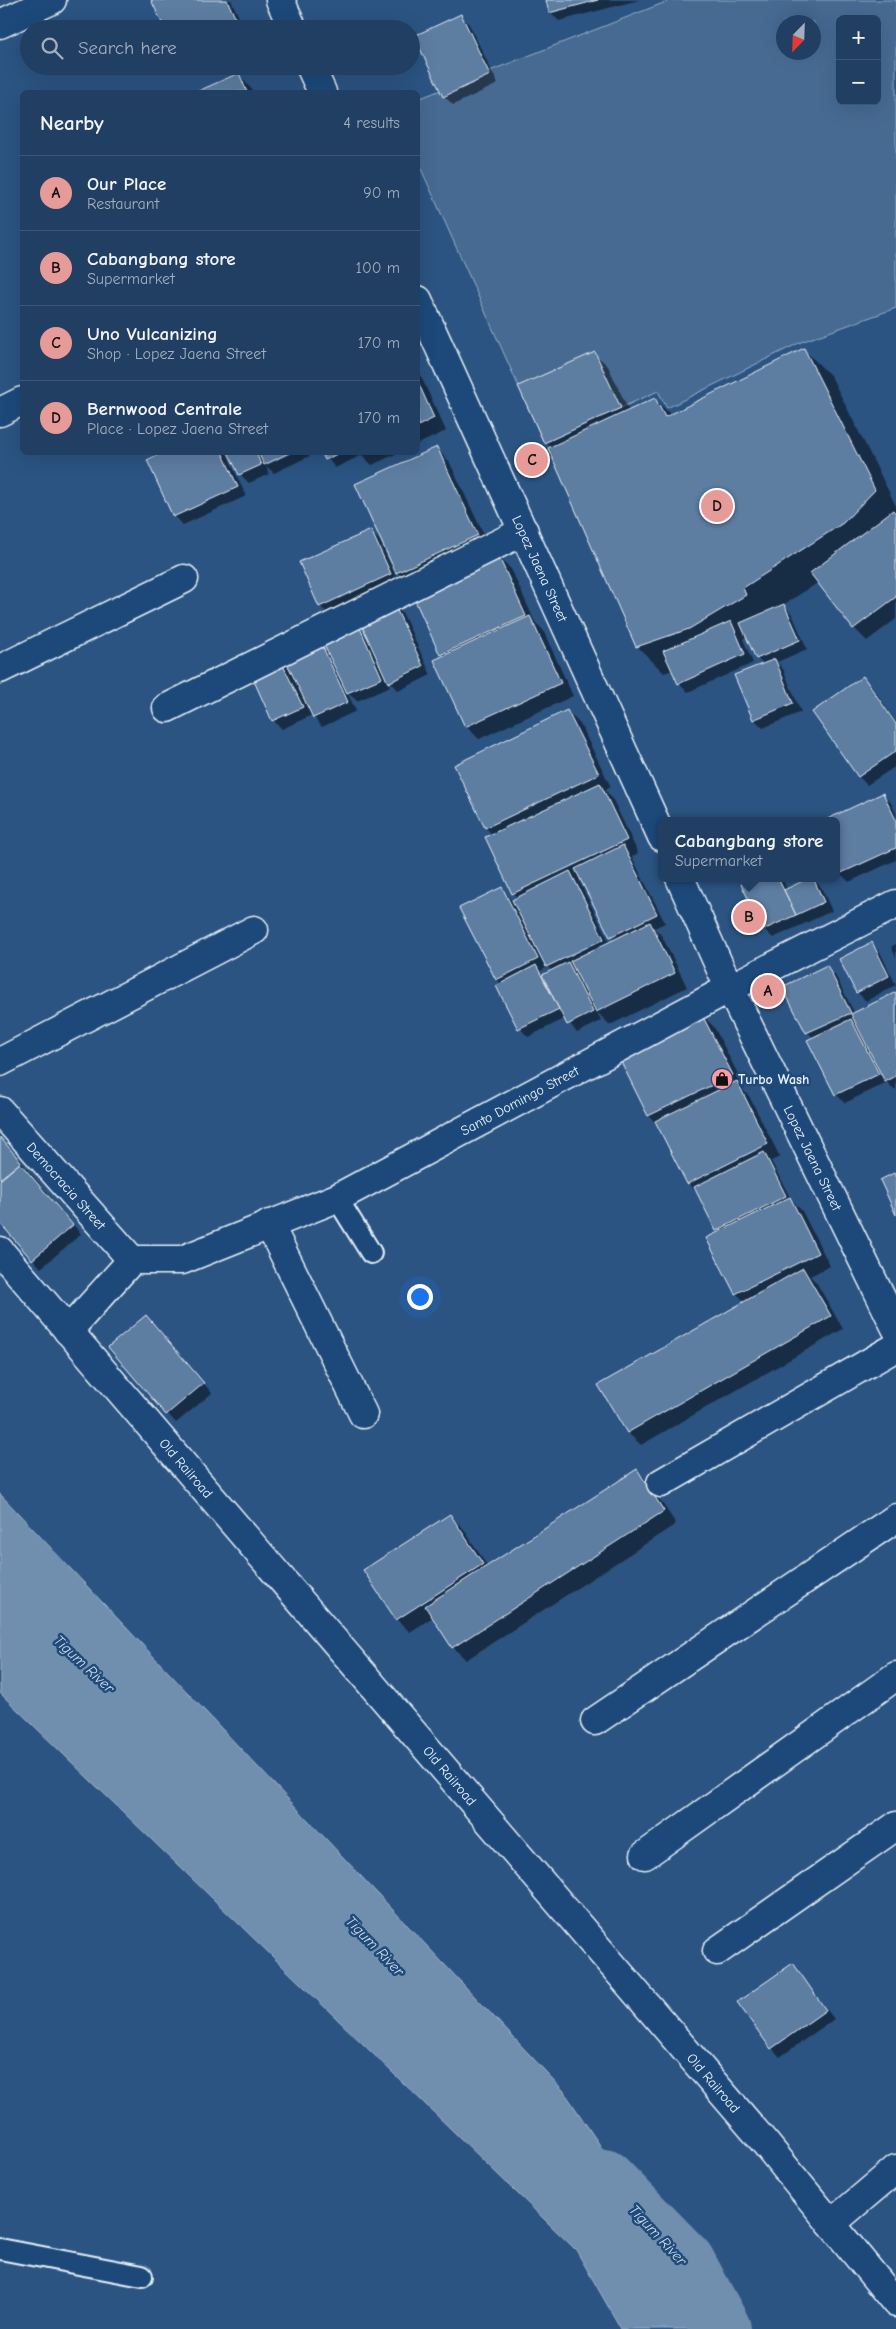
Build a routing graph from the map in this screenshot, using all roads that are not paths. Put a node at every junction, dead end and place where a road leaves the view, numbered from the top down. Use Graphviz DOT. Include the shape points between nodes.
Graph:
graph roads {
  1 [pos="52,0"];
  2 [pos="280,0"];
  3 [pos="289,20"];
  4 [pos="0,24"];
  5 [pos="314,75"];
  6 [pos="321,90"];
  7 [pos="420,304"];
  8 [pos="20,402"];
  9 [pos="0,412"];
  10 [pos="524,531"];
  11 [pos="184,578"];
  12 [pos="0,669"];
  13 [pos="167,708"];
  14 [pos="658,828"];
  15 [pos="682,882"];
  16 [pos="896,904"];
  17 [pos="254,930"];
  18 [pos="730,988"];
  19 [pos="0,1062"];
  20 [pos="0,1111"];
  21 [pos="337,1198"];
  22 [pos="269,1224"];
  23 [pos="0,1251"];
  24 [pos="372,1254"];
  25 [pos="132,1260"];
  26 [pos="896,1328"];
  27 [pos="68,1331"];
  28 [pos="896,1347"];
  29 [pos="363,1414"];
  30 [pos="660,1483"];
  31 [pos="896,1518"];
  32 [pos="896,1676"];
  33 [pos="595,1721"];
  34 [pos="896,1826"];
  35 [pos="645,1856"];
  36 [pos="717,1952"];
  37 [pos="896,2170"];
  38 [pos="831,2224"];
  39 [pos="0,2249"];
  40 [pos="142,2276"];
  41 [pos="896,2303"];
  1 -- 4 [label="street"];
  2 -- 3 [label="street"];
  5 -- 6 [label="street"];
  7 -- 10 [label="street, Lopez Jaena Street"];
  8 -- 9 [label="street"];
  10 -- 13 [label="street"];
  10 -- 14 [label="street, Lopez Jaena Street"];
  11 -- 12 [label="street"];
  15 -- 18 [label="street, Lopez Jaena Street"];
  16 -- 18 [label="street, Santo Domingo Street"];
  17 -- 19 [label="street"];
  18 -- 21 [label="street, Santo Domingo Street"];
  18 -- 26 [label="street, Lopez Jaena Street"];
  20 -- 25 [label="street, Democracia Street"];
  21 -- 22 [label="street, Santo Domingo Street"];
  21 -- 24 [label="lane"];
  22 -- 25 [label="street, Santo Domingo Street" via="182,1260"];
  22 -- 29 [label="street"];
  23 -- 27 [label="street, Old Railroad"];
  25 -- 27 [label="street"];
  27 -- 38 [label="street, Old Railroad" via="766,2144"];
  28 -- 30 [label="street"];
  31 -- 33 [label="street"];
  32 -- 35 [label="street"];
  34 -- 36 [label="street"];
  37 -- 38 [label="street"];
  38 -- 41 [label="street, Old Railroad"];
  39 -- 40 [label="lane"];
}
